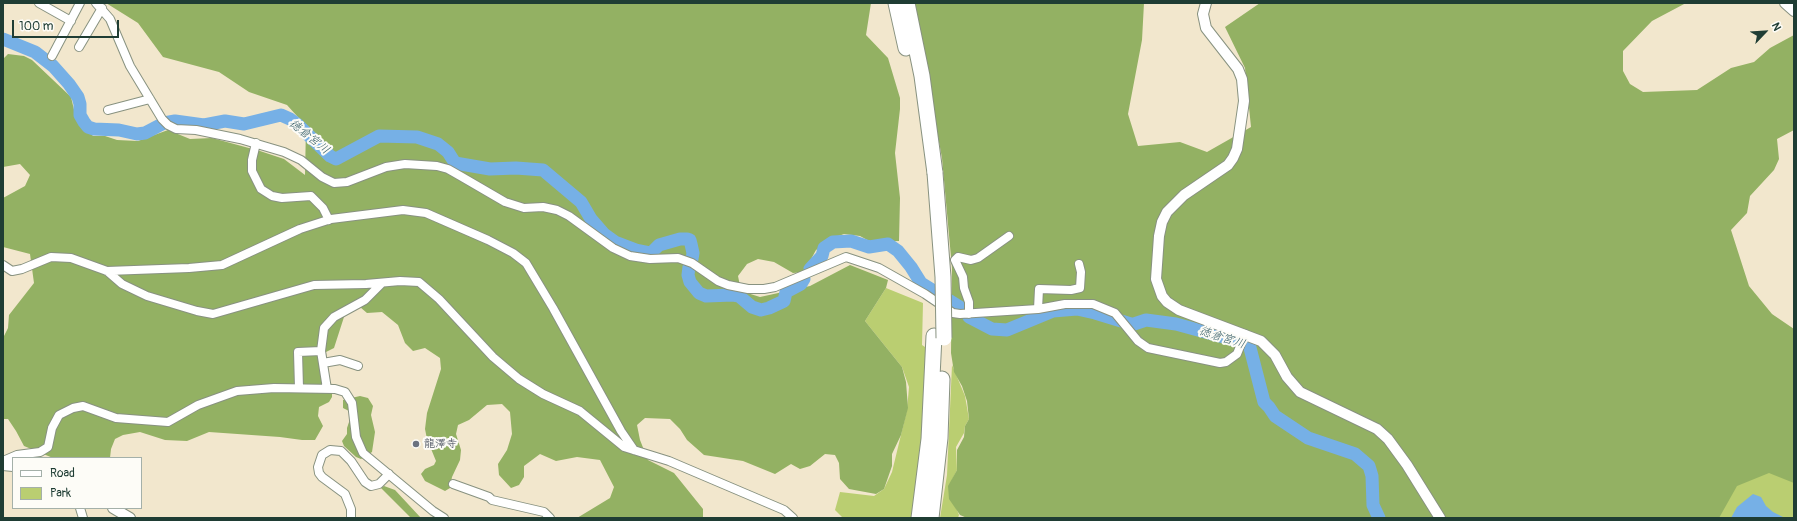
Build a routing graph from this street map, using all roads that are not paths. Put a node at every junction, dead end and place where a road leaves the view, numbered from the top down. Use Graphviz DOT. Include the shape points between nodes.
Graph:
graph roads {
  1 [pos="39,3"];
  2 [pos="80,3"];
  3 [pos="896,3"];
  4 [pos="907,3"];
  5 [pos="1206,3"];
  6 [pos="1785,3"];
  7 [pos="99,6"];
  8 [pos="1794,11"];
  9 [pos="71,21"];
  10 [pos="80,47"];
  11 [pos="52,56"];
  12 [pos="150,99"];
  13 [pos="108,110"];
  14 [pos="256,143"];
  15 [pos="930,172"];
  16 [pos="330,220"];
  17 [pos="1009,236"];
  18 [pos="1079,264"];
  19 [pos="3,265"];
  20 [pos="107,271"];
  21 [pos="382,283"];
  22 [pos="1038,309"];
  23 [pos="969,314"];
  24 [pos="1245,334"];
  25 [pos="939,337"];
  26 [pos="321,350"];
  27 [pos="323,363"];
  28 [pos="358,366"];
  29 [pos="299,388"];
  30 [pos="327,389"];
  31 [pos="634,450"];
  32 [pos="3,461"];
  33 [pos="389,474"];
  34 [pos="453,484"];
  35 [pos="115,509"];
  36 [pos="130,518"];
  37 [pos="351,518"];
  38 [pos="444,518"];
  39 [pos="550,518"];
  40 [pos="793,518"];
  41 [pos="919,518"];
  42 [pos="931,518"];
  43 [pos="1440,518"];
  1 -- 9 [label="street"];
  2 -- 9 [label="street"];
  3 -- 15 [label="highway"];
  4 -- 15 [label="highway" via="922,76"];
  5 -- 24 [label="street" via="1202,14 1206,28 1238,69 1242,79 1244,101 1236,149 1228,165 1184,195 1167,212 1159,236 1156,279 1162,296 1173,307 1212,324"];
  6 -- 8 [label="street"];
  7 -- 10 [label="street"];
  7 -- 12 [label="street" via="110,19 130,66"];
  9 -- 11 [label="street"];
  12 -- 13 [label="street"];
  12 -- 14 [label="street" via="162,119 172,127"];
  14 -- 16 [label="street" via="252,171 261,189 272,196 282,198 311,196"];
  14 -- 23 [label="street" via="301,160 329,181 340,184 386,167 405,164 448,169 505,202 524,208 543,207 557,210 613,248 630,256 650,259 678,258 692,263 728,285 764,289 846,257 892,274 953,312"];
  15 -- 25 [label="highway, bridge" via="943,277"];
  16 -- 20 [label="street" via="300,229 222,265"];
  16 -- 31 [label="street" via="394,211 417,211 488,240 520,257 553,308"];
  17 -- 23 [label="street" via="978,258 954,260 963,277"];
  18 -- 22 [label="street" via="1080,288 1039,290"];
  19 -- 20 [label="street" via="12,271 51,257 62,256"];
  20 -- 21 [label="street" via="122,284 147,296 196,312 212,314 314,285"];
  21 -- 26 [label="street" via="365,300 334,317 324,328"];
  21 -- 31 [label="street" via="414,281 423,284 493,357 519,379 543,394 580,411 624,447"];
  22 -- 23 [label="street"];
  22 -- 24 [label="street" via="1065,304 1093,304 1116,313 1138,341 1148,348 1220,362 1226,362 1237,354"];
  24 -- 43 [label="street" via="1270,348 1287,377 1300,392 1366,422 1388,439"];
  25 -- 41 [label="highway"];
  25 -- 42 [label="highway" via="940,438"];
  26 -- 27 [label="street"];
  26 -- 29 [label="street" via="298,352"];
  27 -- 28 [label="street" via="340,360"];
  27 -- 30 [label="street"];
  29 -- 30 [label="street"];
  29 -- 32 [label="street" via="258,388 230,393 198,405 168,422 116,418 83,406 73,408 59,415 52,428 48,447 40,452 16,455"];
  30 -- 33 [label="street" via="340,390 348,396 353,408 356,437 360,448"];
  31 -- 40 [label="street" via="669,461 784,510"];
  33 -- 37 [label="street" via="379,484 371,486 341,451 330,450 322,455 318,467 320,473 346,494"];
  33 -- 38 [label="street"];
  34 -- 39 [label="street" via="492,500 544,512"];
  35 -- 36 [label="street"];
}
